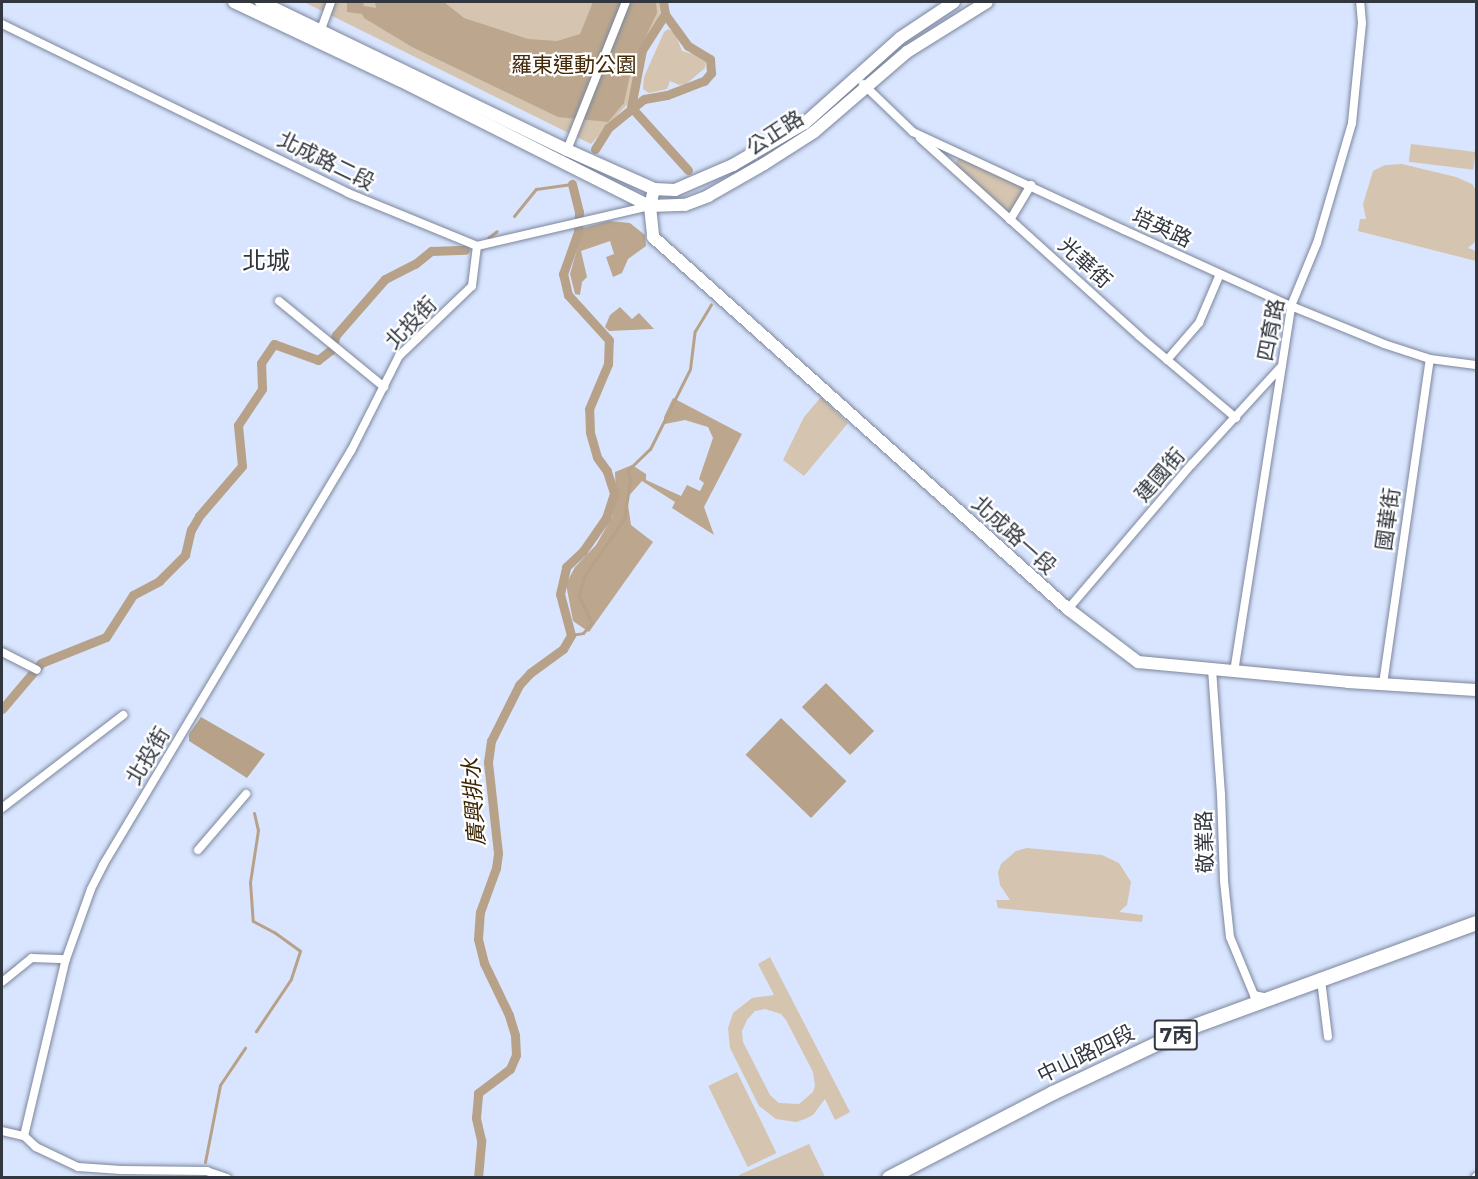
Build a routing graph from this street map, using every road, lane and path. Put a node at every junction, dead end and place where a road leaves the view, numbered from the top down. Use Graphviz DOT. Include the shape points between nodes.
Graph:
graph roads {
  1 [pos="234,2"];
  2 [pos="261,2"];
  3 [pos="332,2"];
  4 [pos="626,2"];
  5 [pos="954,2"];
  6 [pos="987,2"];
  7 [pos="1360,2"];
  8 [pos="2,24"];
  9 [pos="319,36"];
  10 [pos="856,78"];
  11 [pos="867,87"];
  12 [pos="913,132"];
  13 [pos="564,156"];
  14 [pos="1031,185"];
  15 [pos="654,189"];
  16 [pos="650,206"];
  17 [pos="1010,220"];
  18 [pos="477,246"];
  19 [pos="1220,274"];
  20 [pos="279,301"];
  21 [pos="1291,306"];
  22 [pos="1430,359"];
  23 [pos="1167,360"];
  24 [pos="1476,365"];
  25 [pos="1282,367"];
  26 [pos="384,387"];
  27 [pos="1236,418"];
  28 [pos="1068,609"];
  29 [pos="2,652"];
  30 [pos="33,668"];
  31 [pos="1212,669"];
  32 [pos="1234,672"];
  33 [pos="1383,684"];
  34 [pos="1476,690"];
  35 [pos="123,715"];
  36 [pos="246,794"];
  37 [pos="2,808"];
  38 [pos="198,850"];
  39 [pos="1476,923"];
  40 [pos="66,959"];
  41 [pos="1321,980"];
  42 [pos="2,982"];
  43 [pos="1268,998"];
  44 [pos="1328,1037"];
  45 [pos="2,1131"];
  46 [pos="24,1136"];
  47 [pos="227,1178"];
  48 [pos="889,1178"];
  1 -- 9 [label="street, 公正路"];
  2 -- 9 [label="street, 公正路"];
  3 -- 9 [label="street"];
  4 -- 13 [label="street"];
  5 -- 10 [label="street, 公正路" via="900,38"];
  6 -- 11 [label="street, 公正路" via="907,52"];
  7 -- 21 [label="street, 四育路" via="1362,23 1352,123 1317,243"];
  8 -- 18 [label="street, 北成路二段" via="348,193"];
  9 -- 13 [label="street, 公正路"];
  10 -- 11 [label="street, 培英路"];
  10 -- 15 [label="street, 公正路" via="805,123 733,165 675,190"];
  11 -- 12 [label="street, 培英路"];
  11 -- 16 [label="street, 公正路" via="814,132 708,196 685,205"];
  12 -- 14 [label="street, 培英路"];
  12 -- 17 [label="street, 光華街"];
  13 -- 15 [label="street, 公正路"];
  13 -- 16 [label="street, 公正路"];
  14 -- 17 [label="street"];
  14 -- 19 [label="street, 培英路"];
  15 -- 16 [label="street, 北成路一段"];
  16 -- 18 [label="street"];
  16 -- 28 [label="street, 北成路一段" via="653,237"];
  17 -- 23 [label="street, 光華街"];
  18 -- 26 [label="street, 北投街" via="472,286 399,356"];
  19 -- 21 [label="street, 培英路"];
  19 -- 23 [label="street" via="1199,322"];
  20 -- 26 [label="street"];
  21 -- 22 [label="street, 培英路"];
  21 -- 25 [label="street, 四育路"];
  22 -- 24 [label="street, 培英路"];
  22 -- 33 [label="street, 國華街"];
  23 -- 27 [label="street, 光華街"];
  25 -- 27 [label="street, 建國街"];
  25 -- 32 [label="street, 四育路"];
  26 -- 40 [label="street, 北投街" via="351,451 103,865"];
  27 -- 28 [label="street, 建國街"];
  28 -- 31 [label="street, 北成路一段" via="1138,662"];
  29 -- 30 [label="street"];
  31 -- 32 [label="street, 北成路一段"];
  31 -- 43 [label="street, 敬業路" via="1230,937 1254,995"];
  32 -- 33 [label="street, 北成路一段"];
  33 -- 34 [label="street, 北成路一段"];
  35 -- 37 [label="street"];
  36 -- 38 [label="street"];
  39 -- 41 [label="main road, 中山路四段 / 7丙"];
  40 -- 42 [label="street" via="32,958"];
  40 -- 46 [label="street, 北投街"];
  41 -- 43 [label="main road, 中山路四段 / 7丙"];
  41 -- 44 [label="street"];
  43 -- 48 [label="main road, 中山路四段 / 7丙" via="1158,1043"];
  45 -- 46 [label="street"];
  46 -- 47 [label="street" via="36,1148 78,1167 207,1171"];
}
